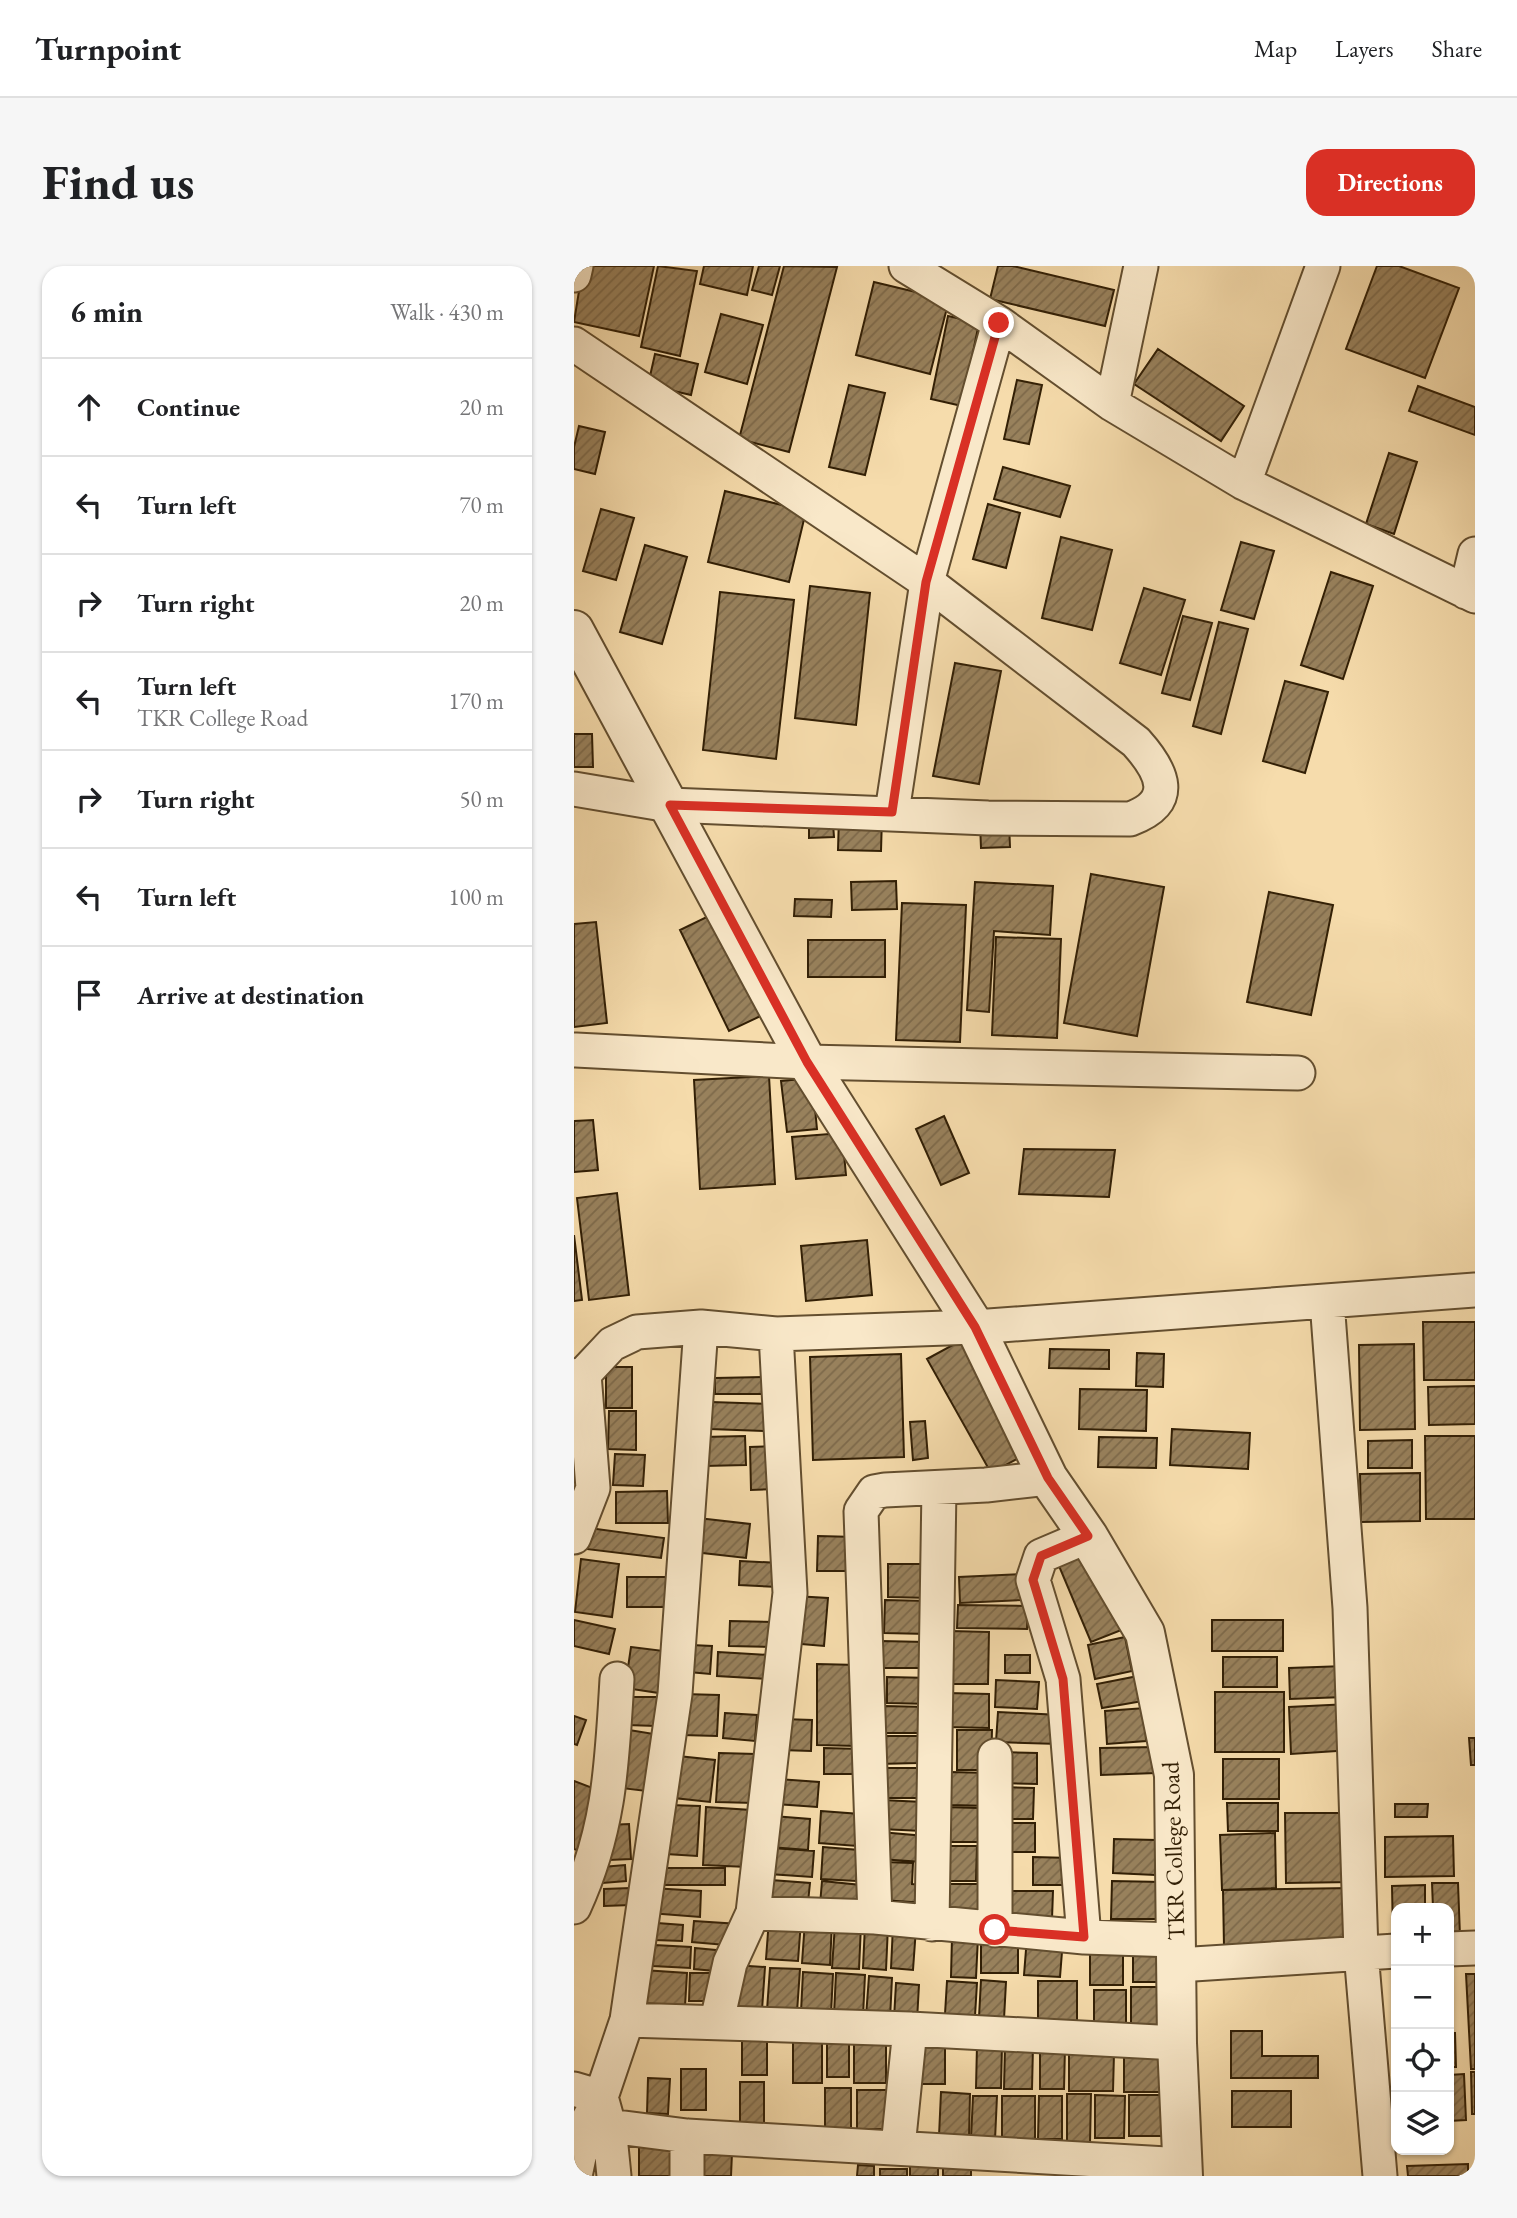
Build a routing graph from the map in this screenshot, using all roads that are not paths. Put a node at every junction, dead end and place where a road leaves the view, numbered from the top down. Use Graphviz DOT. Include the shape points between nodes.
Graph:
graph roads {
  1 [pos="576,266"];
  2 [pos="906,266"];
  3 [pos="1141,266"];
  4 [pos="1323,266"];
  5 [pos="574,275"];
  6 [pos="999,323"];
  7 [pos="574,344"];
  8 [pos="1112,404"];
  9 [pos="1244,483"];
  10 [pos="1475,554"];
  11 [pos="926,582"];
  12 [pos="1470,594"];
  13 [pos="574,629"];
  14 [pos="574,789"];
  15 [pos="670,805"];
  16 [pos="892,812"];
  17 [pos="576,1050"];
  18 [pos="807,1062"];
  19 [pos="1298,1073"];
  20 [pos="1475,1290"];
  21 [pos="1327,1301"];
  22 [pos="701,1327"];
  23 [pos="975,1327"];
  24 [pos="776,1334"];
  25 [pos="579,1375"];
  26 [pos="1048,1478"];
  27 [pos="939,1488"];
  28 [pos="1088,1536"];
  29 [pos="574,1537"];
  30 [pos="617,1679"];
  31 [pos="995,1756"];
  32 [pos="574,1908"];
  33 [pos="753,1913"];
  34 [pos="875,1917"];
  35 [pos="932,1924"];
  36 [pos="995,1930"];
  37 [pos="1084,1937"];
  38 [pos="1475,1948"];
  39 [pos="1454,1949"];
  40 [pos="1391,1951"];
  41 [pos="1177,1952"];
  42 [pos="1361,1952"];
  43 [pos="628,2020"];
  44 [pos="717,2021"];
  45 [pos="911,2029"];
  46 [pos="1177,2043"];
  47 [pos="595,2104"];
  48 [pos="687,2136"];
  49 [pos="898,2147"];
  50 [pos="1184,2171"];
  51 [pos="575,2176"];
  52 [pos="614,2176"];
  53 [pos="687,2176"];
  54 [pos="1380,2176"];
  1 -- 5 [label="street"];
  2 -- 6 [label="street"];
  3 -- 8 [label="street"];
  4 -- 9 [label="street"];
  6 -- 8 [label="street"];
  6 -- 11 [label="street"];
  7 -- 11 [label="street"];
  8 -- 9 [label="street"];
  9 -- 12 [label="street"];
  10 -- 12 [label="street"];
  11 -- 16 [label="street"];
  11 -- 16 [label="street" via="1136,742 1154,762 1162,781 1158,800 1146,813 1130,819"];
  13 -- 15 [label="street, TKR College Road"];
  14 -- 15 [label="street"];
  15 -- 16 [label="street"];
  15 -- 18 [label="street, TKR College Road"];
  17 -- 18 [label="street"];
  18 -- 19 [label="street"];
  18 -- 23 [label="street, TKR College Road"];
  20 -- 21 [label="street"];
  21 -- 23 [label="street"];
  21 -- 42 [label="street" via="1350,1608"];
  22 -- 24 [label="street"];
  22 -- 25 [label="street" via="637,1332 612,1344"];
  22 -- 43 [label="street" via="675,1694"];
  23 -- 24 [label="street"];
  23 -- 26 [label="street, TKR College Road"];
  24 -- 33 [label="street" via="790,1593"];
  25 -- 29 [label="street" via="593,1488"];
  26 -- 27 [label="street"];
  26 -- 28 [label="street, TKR College Road"];
  27 -- 34 [label="street" via="874,1492 861,1511"];
  27 -- 35 [label="street"];
  28 -- 37 [label="street" via="1041,1556 1033,1580 1063,1679"];
  28 -- 41 [label="street, TKR College Road" via="1145,1633 1174,1775"];
  30 -- 32 [label="street" via="611,1785 593,1865"];
  31 -- 36 [label="street"];
  33 -- 34 [label="street"];
  33 -- 44 [label="street" via="730,1964"];
  34 -- 35 [label="street"];
  35 -- 36 [label="street"];
  36 -- 37 [label="street"];
  37 -- 41 [label="street"];
  38 -- 39 [label="street"];
  40 -- 42 [label="street"];
  41 -- 42 [label="street"];
  41 -- 46 [label="street, TKR College Road"];
  42 -- 54 [label="street"];
  43 -- 44 [label="street"];
  43 -- 47 [label="street"];
  44 -- 45 [label="street"];
  45 -- 46 [label="street"];
  45 -- 49 [label="street"];
  46 -- 50 [label="street, TKR College Road"];
  47 -- 48 [label="street"];
  47 -- 51 [label="street"];
  47 -- 52 [label="street"];
  48 -- 49 [label="street"];
  48 -- 53 [label="street"];
  49 -- 50 [label="street"];
}
